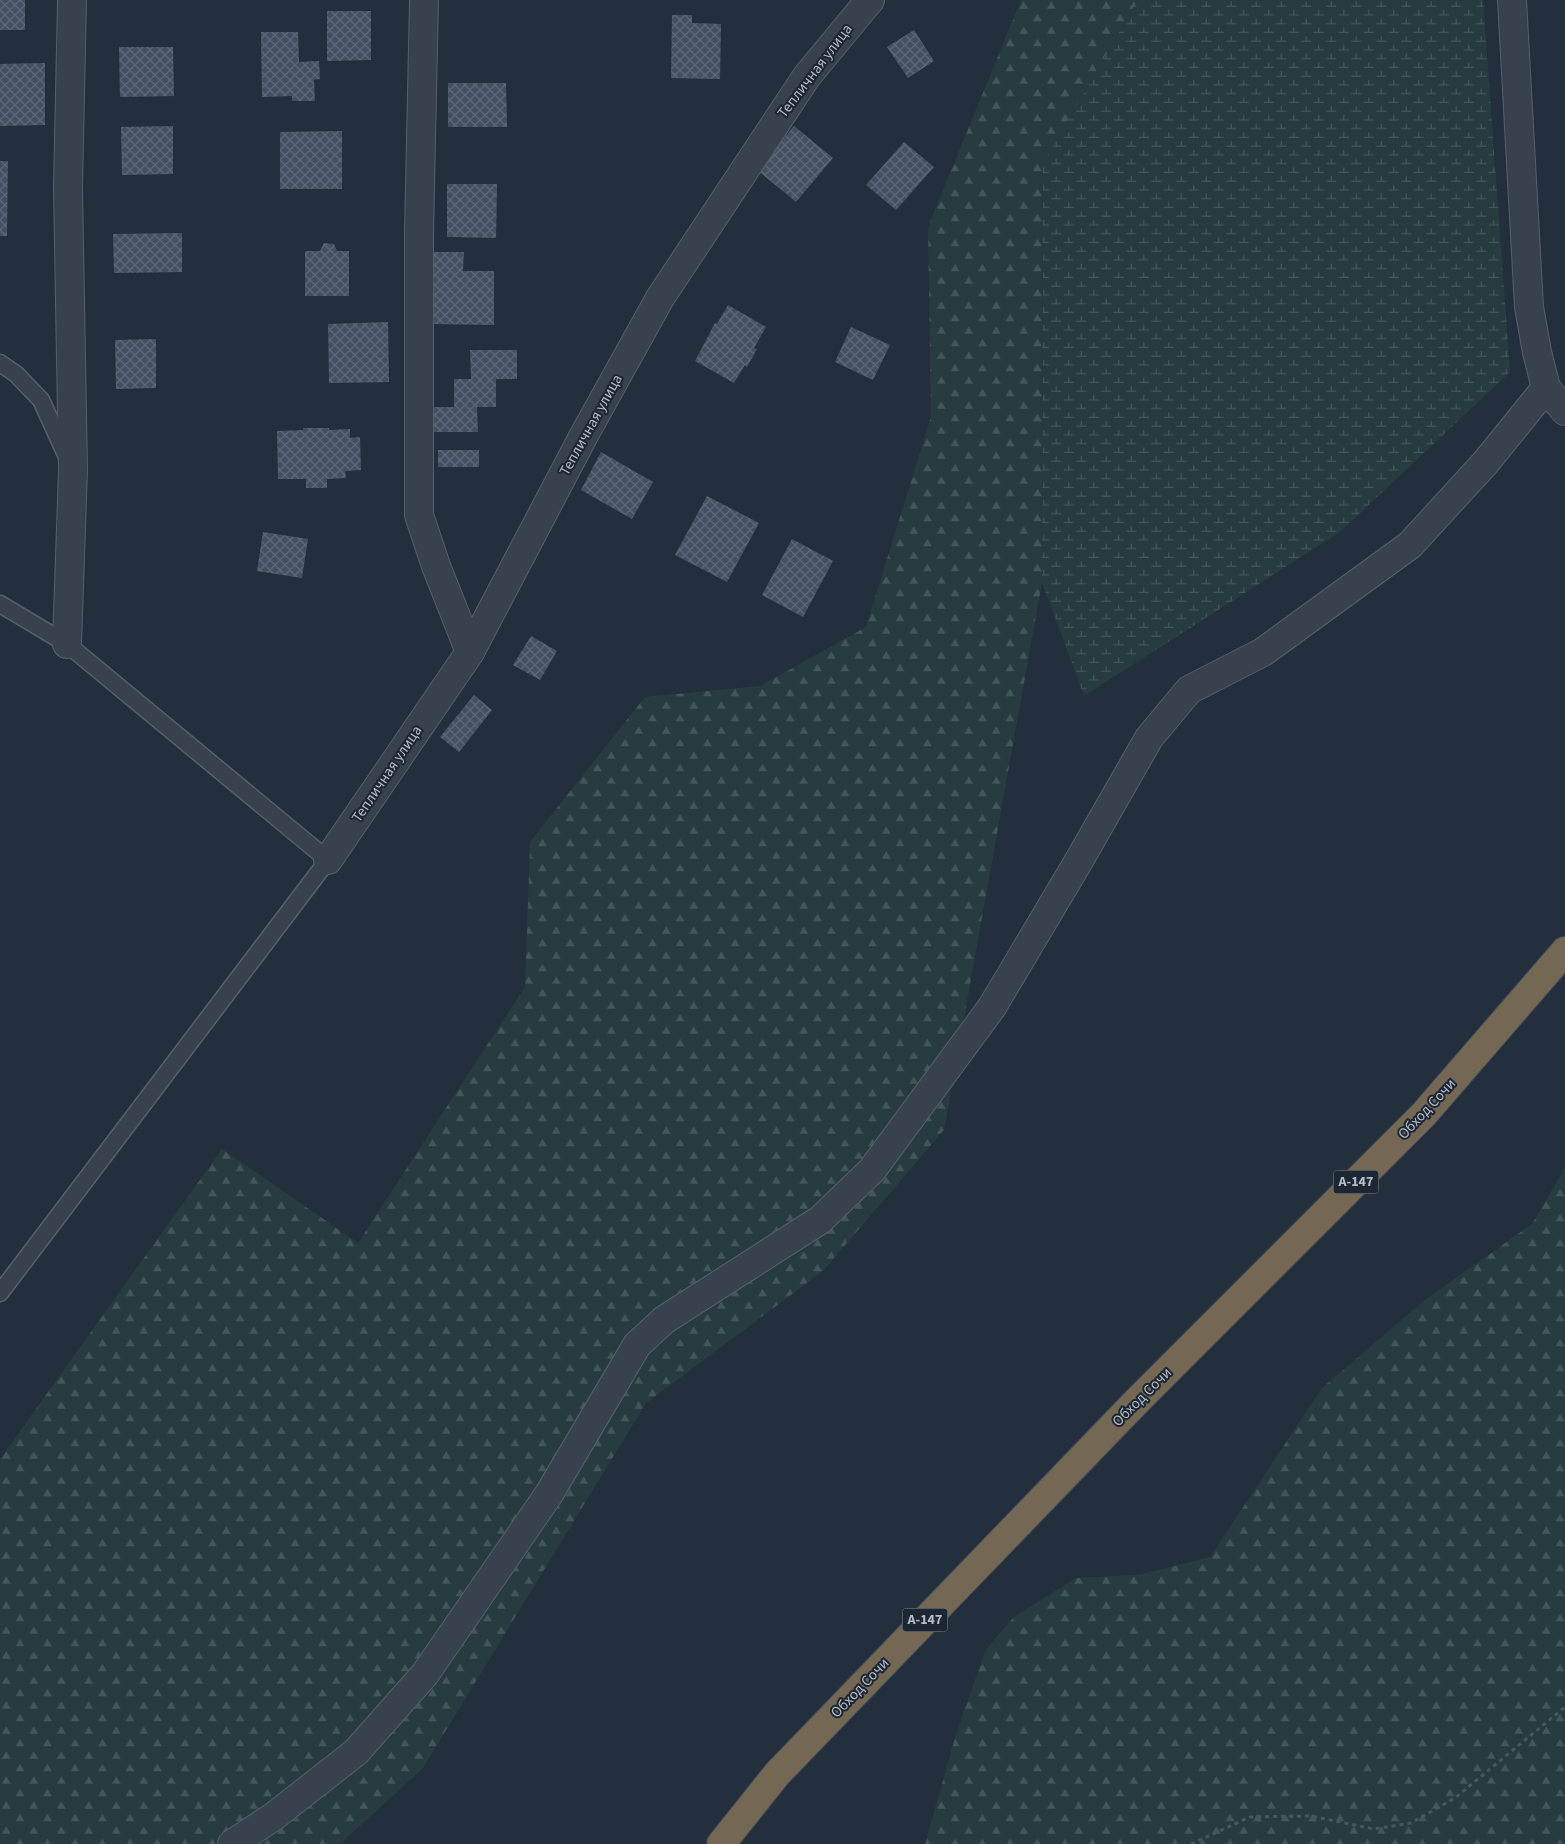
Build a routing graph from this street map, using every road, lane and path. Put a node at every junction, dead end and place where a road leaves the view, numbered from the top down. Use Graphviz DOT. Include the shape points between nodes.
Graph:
graph roads {
  1 [pos="72,0"];
  2 [pos="424,0"];
  3 [pos="870,0"];
  4 [pos="1512,0"];
  5 [pos="0,363"];
  6 [pos="1546,388"];
  7 [pos="1565,411"];
  8 [pos="72,470"];
  9 [pos="0,604"];
  10 [pos="67,644"];
  11 [pos="470,652"];
  12 [pos="328,860"];
  13 [pos="1565,951"];
  14 [pos="0,1293"];
  15 [pos="1565,1707"];
  16 [pos="232,1844"];
  17 [pos="721,1844"];
  18 [pos="1191,1844"];
  1 -- 8 [label="street" via="68,188"];
  2 -- 11 [label="street" via="419,243 419,515"];
  3 -- 11 [label="street, Тепличная улица" via="807,76 660,298"];
  4 -- 6 [label="street" via="1529,307"];
  5 -- 8 [label="lane" via="16,374 41,400"];
  6 -- 7 [label="street"];
  6 -- 16 [label="street" via="1486,462 1410,545 1263,652 1189,690 1150,738 992,1007 872,1170 820,1220 664,1320 637,1345 549,1494 425,1674 356,1752 273,1817"];
  8 -- 10 [label="street"];
  9 -- 10 [label="lane"];
  10 -- 12 [label="lane"];
  11 -- 12 [label="street, Тепличная улица"];
  12 -- 14 [label="lane"];
  13 -- 17 [label="highway, Обход Сочи / А-147" via="1424,1114 1136,1402 777,1774"];
  15 -- 18 [label="path" via="1455,1798 1411,1823 1374,1829 1311,1816 1250,1817"];
}
